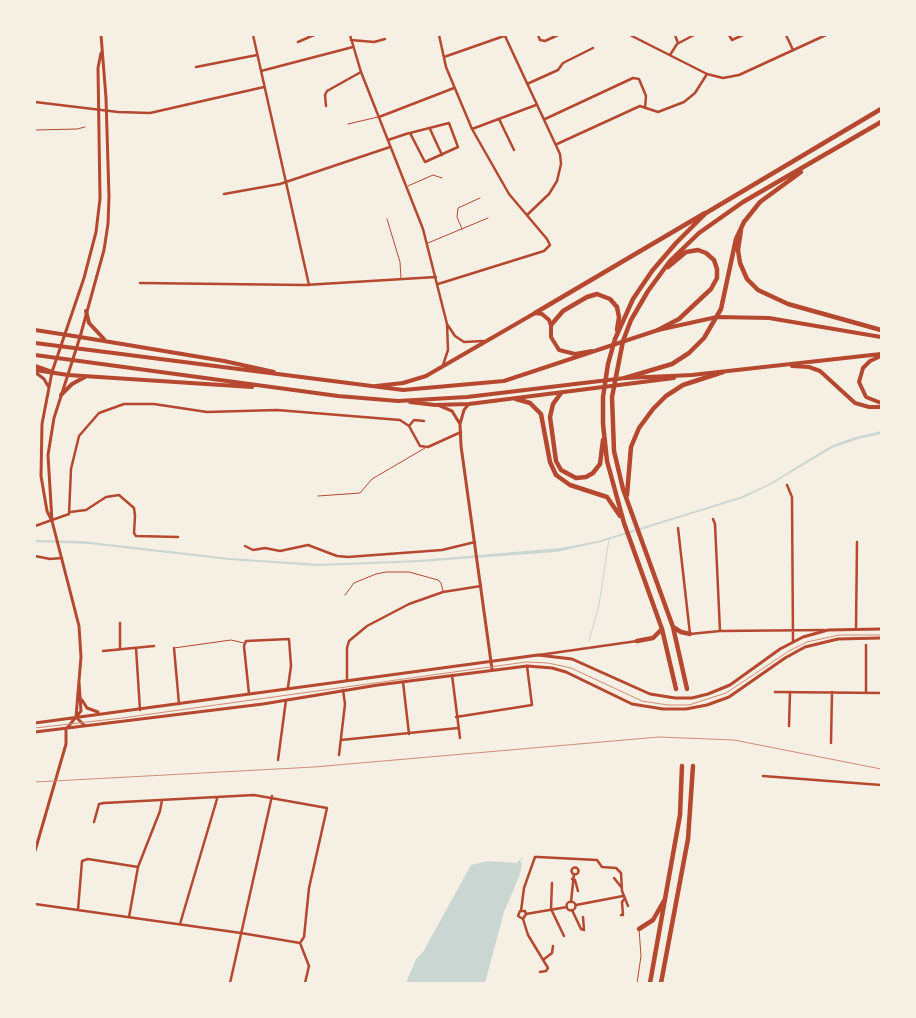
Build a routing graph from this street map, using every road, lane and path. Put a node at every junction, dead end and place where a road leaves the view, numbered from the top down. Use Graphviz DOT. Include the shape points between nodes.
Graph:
graph roads {
  1 [pos="101,35"];
  2 [pos="254,35"];
  3 [pos="314,35"];
  4 [pos="350,35"];
  5 [pos="439,35"];
  6 [pos="538,35"];
  7 [pos="558,35"];
  8 [pos="630,35"];
  9 [pos="675,35"];
  10 [pos="694,35"];
  11 [pos="729,35"];
  12 [pos="743,35"];
  13 [pos="786,35"];
  14 [pos="826,35"];
  15 [pos="506,36"];
  16 [pos="385,39"];
  17 [pos="352,40"];
  18 [pos="298,42"];
  19 [pos="678,43"];
  20 [pos="353,47"];
  21 [pos="593,48"];
  22 [pos="101,50"];
  23 [pos="793,50"];
  24 [pos="257,54"];
  25 [pos="670,55"];
  26 [pos="444,56"];
  27 [pos="196,67"];
  28 [pos="261,70"];
  29 [pos="361,72"];
  30 [pos="707,74"];
  31 [pos="527,84"];
  32 [pos="264,87"];
  33 [pos="454,88"];
  34 [pos="35,102"];
  35 [pos="537,105"];
  36 [pos="326,106"];
  37 [pos="645,108"];
  38 [pos="881,109"];
  39 [pos="99,110"];
  40 [pos="106,111"];
  41 [pos="379,117"];
  42 [pos="499,119"];
  43 [pos="545,120"];
  44 [pos="881,122"];
  45 [pos="348,124"];
  46 [pos="85,127"];
  47 [pos="430,129"];
  48 [pos="472,129"];
  49 [pos="35,130"];
  50 [pos="410,133"];
  51 [pos="388,140"];
  52 [pos="557,144"];
  53 [pos="391,147"];
  54 [pos="514,150"];
  55 [pos="442,155"];
  56 [pos="810,165"];
  57 [pos="442,178"];
  58 [pos="286,182"];
  59 [pos="408,186"];
  60 [pos="224,194"];
  61 [pos="480,198"];
  62 [pos="706,213"];
  63 [pos="527,215"];
  64 [pos="488,218"];
  65 [pos="387,219"];
  66 [pos="742,226"];
  67 [pos="462,228"];
  68 [pos="427,243"];
  69 [pos="662,273"];
  70 [pos="436,277"];
  71 [pos="401,279"];
  72 [pos="140,283"];
  73 [pos="438,284"];
  74 [pos="309,285"];
  75 [pos="86,311"];
  76 [pos="535,313"];
  77 [pos="447,324"];
  78 [pos="551,325"];
  79 [pos="619,327"];
  80 [pos="35,330"];
  81 [pos="658,330"];
  82 [pos="881,330"];
  83 [pos="65,334"];
  84 [pos="80,337"];
  85 [pos="881,337"];
  86 [pos="106,340"];
  87 [pos="490,340"];
  88 [pos="35,343"];
  89 [pos="602,350"];
  90 [pos="35,354"];
  91 [pos="881,355"];
  92 [pos="782,365"];
  93 [pos="35,366"];
  94 [pos="441,368"];
  95 [pos="35,371"];
  96 [pos="52,372"];
  97 [pos="723,372"];
  98 [pos="68,375"];
  99 [pos="692,375"];
  100 [pos="85,377"];
  101 [pos="296,377"];
  102 [pos="626,378"];
  103 [pos="369,386"];
  104 [pos="272,387"];
  105 [pos="49,389"];
  106 [pos="561,393"];
  107 [pos="61,395"];
  108 [pos="516,399"];
  109 [pos="398,401"];
  110 [pos="881,403"];
  111 [pos="469,404"];
  112 [pos="435,405"];
  113 [pos="881,407"];
  114 [pos="424,421"];
  115 [pos="460,424"];
  116 [pos="410,426"];
  117 [pos="461,432"];
  118 [pos="604,434"];
  119 [pos="420,446"];
  120 [pos="428,447"];
  121 [pos="419,452"];
  122 [pos="787,485"];
  123 [pos="318,496"];
  124 [pos="627,497"];
  125 [pos="70,512"];
  126 [pos="619,512"];
  127 [pos="713,519"];
  128 [pos="52,521"];
  129 [pos="35,526"];
  130 [pos="678,528"];
  131 [pos="178,537"];
  132 [pos="475,542"];
  133 [pos="856,542"];
  134 [pos="245,546"];
  135 [pos="35,556"];
  136 [pos="62,558"];
  137 [pos="481,586"];
  138 [pos="443,592"];
  139 [pos="345,595"];
  140 [pos="120,623"];
  141 [pos="673,627"];
  142 [pos="662,629"];
  143 [pos="793,629"];
  144 [pos="881,629"];
  145 [pos="720,630"];
  146 [pos="828,630"];
  147 [pos="856,630"];
  148 [pos="690,634"];
  149 [pos="881,638"];
  150 [pos="636,641"];
  151 [pos="794,641"];
  152 [pos="244,643"];
  153 [pos="866,645"];
  154 [pos="154,646"];
  155 [pos="136,648"];
  156 [pos="174,648"];
  157 [pos="120,649"];
  158 [pos="103,651"];
  159 [pos="539,655"];
  160 [pos="490,660"];
  161 [pos="527,666"];
  162 [pos="492,669"];
  163 [pos="452,675"];
  164 [pos="347,680"];
  165 [pos="79,682"];
  166 [pos="403,682"];
  167 [pos="288,687"];
  168 [pos="676,689"];
  169 [pos="687,689"];
  170 [pos="343,690"];
  171 [pos="775,692"];
  172 [pos="790,692"];
  173 [pos="832,692"];
  174 [pos="866,693"];
  175 [pos="881,693"];
  176 [pos="249,694"];
  177 [pos="82,700"];
  178 [pos="286,700"];
  179 [pos="179,704"];
  180 [pos="140,710"];
  181 [pos="105,713"];
  182 [pos="76,717"];
  183 [pos="456,717"];
  184 [pos="59,720"];
  185 [pos="35,723"];
  186 [pos="85,726"];
  187 [pos="789,726"];
  188 [pos="66,728"];
  189 [pos="458,728"];
  190 [pos="35,732"];
  191 [pos="409,734"];
  192 [pos="460,738"];
  193 [pos="341,740"];
  194 [pos="831,743"];
  195 [pos="339,755"];
  196 [pos="278,760"];
  197 [pos="682,766"];
  198 [pos="693,766"];
  199 [pos="763,776"];
  200 [pos="881,785"];
  201 [pos="272,796"];
  202 [pos="217,798"];
  203 [pos="162,800"];
  204 [pos="94,822"];
  205 [pos="35,851"];
  206 [pos="573,859"];
  207 [pos="138,867"];
  208 [pos="614,878"];
  209 [pos="572,879"];
  210 [pos="552,883"];
  211 [pos="622,888"];
  212 [pos="578,891"];
  213 [pos="666,896"];
  214 [pos="624,897"];
  215 [pos="571,902"];
  216 [pos="35,904"];
  217 [pos="576,905"];
  218 [pos="567,906"];
  219 [pos="628,906"];
  220 [pos="551,909"];
  221 [pos="78,910"];
  222 [pos="572,910"];
  223 [pos="522,911"];
  224 [pos="538,912"];
  225 [pos="526,914"];
  226 [pos="621,915"];
  227 [pos="539,916"];
  228 [pos="129,917"];
  229 [pos="584,917"];
  230 [pos="523,919"];
  231 [pos="180,924"];
  232 [pos="639,929"];
  233 [pos="242,933"];
  234 [pos="564,936"];
  235 [pos="300,943"];
  236 [pos="553,946"];
  237 [pos="552,953"];
  238 [pos="555,956"];
  239 [pos="543,960"];
  240 [pos="540,972"];
  241 [pos="230,983"];
  242 [pos="305,983"];
  243 [pos="637,983"];
  244 [pos="650,983"];
  245 [pos="661,983"];
  1 -- 22 [label="street"];
  2 -- 24 [label="street"];
  3 -- 18 [label="street"];
  4 -- 17 [label="street"];
  5 -- 26 [label="street"];
  6 -- 7 [label="street" via="542,41"];
  8 -- 25 [label="street"];
  9 -- 19 [label="street"];
  10 -- 19 [label="street"];
  11 -- 12 [label="street" via="732,40"];
  13 -- 23 [label="street"];
  14 -- 23 [label="street"];
  15 -- 26 [label="street"];
  15 -- 31 [label="street"];
  16 -- 17 [label="street" via="374,42"];
  17 -- 20 [label="street"];
  19 -- 25 [label="street"];
  20 -- 28 [label="street"];
  20 -- 29 [label="street"];
  21 -- 31 [label="street" via="563,63 558,70"];
  22 -- 39 [label="street"];
  22 -- 40 [label="street"];
  23 -- 30 [label="street" via="735,77 719,78"];
  24 -- 27 [label="street"];
  24 -- 28 [label="street"];
  25 -- 30 [label="street"];
  26 -- 33 [label="street"];
  28 -- 32 [label="street"];
  29 -- 36 [label="street" via="327,91 324,95"];
  29 -- 41 [label="street"];
  30 -- 37 [label="street" via="695,94 684,102 662,111"];
  31 -- 35 [label="street"];
  32 -- 40 [label="street" via="156,112"];
  32 -- 58 [label="street"];
  33 -- 41 [label="street"];
  33 -- 48 [label="street"];
  34 -- 39 [label="street"];
  35 -- 42 [label="street"];
  35 -- 43 [label="street"];
  37 -- 43 [label="street" via="646,96 639,79 633,78"];
  37 -- 52 [label="street" via="640,106"];
  38 -- 62 [label="highway"];
  39 -- 40 [label="street"];
  39 -- 83 [label="street" via="100,187 96,232"];
  40 -- 75 [label="street" via="108,224"];
  41 -- 45 [label="lane"];
  41 -- 51 [label="street"];
  42 -- 48 [label="street"];
  42 -- 54 [label="street"];
  43 -- 52 [label="street"];
  44 -- 56 [label="highway"];
  46 -- 49 [label="lane" via="77,130"];
  47 -- 50 [label="street"];
  47 -- 55 [label="street"];
  47 -- 55 [label="street" via="449,123 458,146"];
  48 -- 63 [label="street" via="509,194"];
  50 -- 51 [label="street"];
  50 -- 55 [label="street" via="425,162"];
  51 -- 53 [label="street"];
  52 -- 63 [label="street" via="561,164 557,181 549,194"];
  53 -- 58 [label="street"];
  53 -- 59 [label="street"];
  56 -- 66 [label="highway" via="760,202"];
  56 -- 69 [label="highway" via="772,184 715,220 685,245"];
  57 -- 59 [label="lane" via="433,175"];
  58 -- 60 [label="street"];
  58 -- 74 [label="street"];
  59 -- 68 [label="street"];
  61 -- 67 [label="lane" via="458,208 457,217"];
  62 -- 76 [label="highway"];
  62 -- 79 [label="highway" via="652,271"];
  63 -- 73 [label="street" via="550,245 544,251"];
  64 -- 67 [label="lane"];
  65 -- 71 [label="lane" via="400,262"];
  66 -- 82 [label="highway" via="738,250 740,263 758,290 788,304"];
  66 -- 102 [label="highway" via="735,244 726,295 706,336 672,364"];
  67 -- 68 [label="lane"];
  68 -- 70 [label="street"];
  69 -- 81 [label="highway" via="682,255 693,250 710,256 717,269 716,282 711,289 679,319"];
  69 -- 124 [label="highway" via="631,320 616,368 612,397 614,451"];
  70 -- 71 [label="street"];
  70 -- 73 [label="street"];
  71 -- 74 [label="street"];
  72 -- 74 [label="street"];
  73 -- 77 [label="street"];
  75 -- 84 [label="street"];
  75 -- 86 [label="main road" via="92,328"];
  76 -- 78 [label="main road" via="545,316"];
  76 -- 87 [label="main road"];
  77 -- 87 [label="street" via="464,342"];
  77 -- 94 [label="street" via="448,352"];
  78 -- 79 [label="highway" via="562,311 596,294 615,304"];
  78 -- 89 [label="main road" via="552,341 562,352 575,354"];
  79 -- 118 [label="highway" via="603,397"];
  80 -- 83 [label="main road"];
  81 -- 85 [label="main road" via="708,318 746,316"];
  81 -- 89 [label="main road"];
  83 -- 84 [label="main road"];
  83 -- 96 [label="street"];
  84 -- 86 [label="main road"];
  84 -- 98 [label="street"];
  86 -- 101 [label="main road"];
  87 -- 94 [label="main road"];
  88 -- 101 [label="main road"];
  89 -- 103 [label="main road" via="504,381 424,390 388,390"];
  90 -- 104 [label="main road"];
  91 -- 92 [label="main road"];
  91 -- 110 [label="main road" via="863,368 859,382 866,397"];
  92 -- 97 [label="main road"];
  92 -- 113 [label="main road" via="817,370 855,403"];
  93 -- 96 [label="main road"];
  94 -- 103 [label="main road" via="403,383"];
  95 -- 96 [label="main road"];
  95 -- 105 [label="street" via="44,378"];
  96 -- 98 [label="main road"];
  96 -- 105 [label="street"];
  97 -- 99 [label="main road"];
  97 -- 124 [label="highway" via="683,385 653,409 639,428 631,447"];
  98 -- 100 [label="main road"];
  98 -- 107 [label="street"];
  99 -- 102 [label="main road"];
  99 -- 106 [label="main road"];
  100 -- 104 [label="main road"];
  100 -- 107 [label="main road"];
  101 -- 103 [label="main road"];
  102 -- 109 [label="main road" via="467,397"];
  104 -- 109 [label="main road"];
  105 -- 128 [label="street" via="42,418 40,461 45,503"];
  106 -- 108 [label="main road"];
  106 -- 118 [label="highway" via="552,406 550,419 556,461 561,470 576,478 593,473 600,464"];
  107 -- 128 [label="street" via="48,455"];
  108 -- 111 [label="main road"];
  108 -- 126 [label="highway" via="530,403 541,414 550,462 556,475 570,485 607,497"];
  109 -- 112 [label="main road"];
  111 -- 112 [label="main road"];
  111 -- 115 [label="street"];
  112 -- 115 [label="street" via="452,411"];
  114 -- 116 [label="street" via="414,420"];
  115 -- 117 [label="street"];
  116 -- 119 [label="street"];
  116 -- 125 [label="street" via="399,420 277,410 207,412 142,403 112,407 93,418 79,436 71,469"];
  117 -- 120 [label="street"];
  117 -- 132 [label="street"];
  118 -- 126 [label="highway"];
  119 -- 120 [label="street"];
  119 -- 121 [label="lane"];
  120 -- 121 [label="lane"];
  121 -- 123 [label="lane" via="372,479 360,493"];
  122 -- 143 [label="street" via="792,497"];
  124 -- 141 [label="highway"];
  125 -- 128 [label="street"];
  125 -- 131 [label="street" via="86,510 106,497 119,495 134,508 136,536"];
  126 -- 142 [label="highway"];
  127 -- 145 [label="street"];
  128 -- 129 [label="street"];
  128 -- 136 [label="street"];
  130 -- 148 [label="street"];
  132 -- 134 [label="street" via="442,550 348,557 308,545 283,551 253,550"];
  132 -- 137 [label="street"];
  133 -- 147 [label="street"];
  135 -- 136 [label="street" via="50,560"];
  136 -- 165 [label="street" via="79,626"];
  137 -- 138 [label="street"];
  137 -- 160 [label="street"];
  138 -- 139 [label="lane" via="438,580 404,571 376,574 354,583"];
  138 -- 164 [label="street" via="383,616 349,641"];
  140 -- 157 [label="street"];
  141 -- 148 [label="highway"];
  141 -- 169 [label="highway"];
  142 -- 150 [label="highway" via="653,638"];
  142 -- 168 [label="highway"];
  143 -- 145 [label="street"];
  143 -- 146 [label="street"];
  143 -- 151 [label="street"];
  144 -- 147 [label="street"];
  145 -- 148 [label="street"];
  146 -- 147 [label="street"];
  146 -- 151 [label="street"];
  149 -- 161 [label="street" via="838,639 805,647 729,696 686,710 639,706 566,672"];
  150 -- 159 [label="street"];
  151 -- 159 [label="street" via="730,685 708,694 684,698 650,694 572,659"];
  152 -- 156 [label="lane" via="231,640"];
  152 -- 167 [label="street" via="288,637 291,666"];
  152 -- 176 [label="street"];
  153 -- 174 [label="street"];
  154 -- 155 [label="street"];
  155 -- 157 [label="street"];
  155 -- 180 [label="street"];
  156 -- 179 [label="street"];
  157 -- 158 [label="street"];
  159 -- 160 [label="street"];
  160 -- 162 [label="street"];
  160 -- 164 [label="street"];
  161 -- 162 [label="street"];
  161 -- 183 [label="street" via="532,705"];
  162 -- 163 [label="street"];
  163 -- 166 [label="street"];
  163 -- 183 [label="street"];
  164 -- 167 [label="street"];
  165 -- 177 [label="street"];
  165 -- 182 [label="street"];
  166 -- 170 [label="street"];
  166 -- 191 [label="street"];
  167 -- 176 [label="street"];
  170 -- 178 [label="street"];
  170 -- 193 [label="street"];
  171 -- 172 [label="street"];
  172 -- 173 [label="street"];
  172 -- 187 [label="street"];
  173 -- 174 [label="street"];
  173 -- 194 [label="street"];
  174 -- 175 [label="street"];
  176 -- 179 [label="street"];
  177 -- 181 [label="street" via="90,710"];
  177 -- 182 [label="street" via="81,711"];
  178 -- 186 [label="street"];
  178 -- 196 [label="street"];
  179 -- 180 [label="street"];
  180 -- 181 [label="street"];
  181 -- 182 [label="street"];
  182 -- 184 [label="street"];
  182 -- 186 [label="street"];
  182 -- 188 [label="street"];
  183 -- 189 [label="street"];
  184 -- 185 [label="street"];
  184 -- 188 [label="street"];
  186 -- 188 [label="street"];
  188 -- 190 [label="street"];
  188 -- 205 [label="street" via="66,744"];
  189 -- 191 [label="street"];
  189 -- 192 [label="street"];
  191 -- 193 [label="street"];
  193 -- 195 [label="street"];
  197 -- 213 [label="highway" via="680,815"];
  198 -- 245 [label="highway" via="686,848"];
  199 -- 200 [label="street"];
  201 -- 202 [label="street"];
  201 -- 233 [label="street"];
  201 -- 235 [label="street" via="328,808 309,888 304,937"];
  202 -- 203 [label="street"];
  202 -- 231 [label="street"];
  203 -- 204 [label="street" via="99,804"];
  203 -- 207 [label="street"];
  206 -- 209 [label="street" via="578,870"];
  206 -- 211 [label="street" via="597,860 602,867 616,868 621,873"];
  206 -- 223 [label="street" via="535,857 524,888"];
  207 -- 221 [label="street" via="88,859 82,861"];
  207 -- 228 [label="street"];
  208 -- 211 [label="street"];
  209 -- 212 [label="street"];
  209 -- 215 [label="street"];
  210 -- 220 [label="street"];
  211 -- 214 [label="street"];
  213 -- 232 [label="highway" via="653,920"];
  213 -- 244 [label="highway"];
  214 -- 217 [label="street"];
  214 -- 219 [label="street"];
  214 -- 226 [label="street"];
  215 -- 217 [label="street"];
  215 -- 218 [label="street"];
  216 -- 221 [label="street"];
  217 -- 222 [label="street"];
  218 -- 220 [label="street"];
  218 -- 222 [label="street"];
  220 -- 224 [label="street"];
  220 -- 234 [label="street"];
  221 -- 228 [label="street"];
  222 -- 229 [label="street" via="584,930"];
  223 -- 225 [label="street"];
  223 -- 230 [label="street" via="518,916"];
  224 -- 225 [label="street"];
  224 -- 227 [label="street"];
  225 -- 230 [label="street"];
  228 -- 231 [label="street"];
  230 -- 239 [label="street" via="528,935"];
  231 -- 233 [label="street"];
  232 -- 243 [label="lane" via="641,956"];
  233 -- 235 [label="street"];
  233 -- 241 [label="street"];
  235 -- 242 [label="street" via="309,966"];
  236 -- 237 [label="street"];
  237 -- 238 [label="street"];
  237 -- 239 [label="street"];
  239 -- 240 [label="street" via="548,968"];
}
